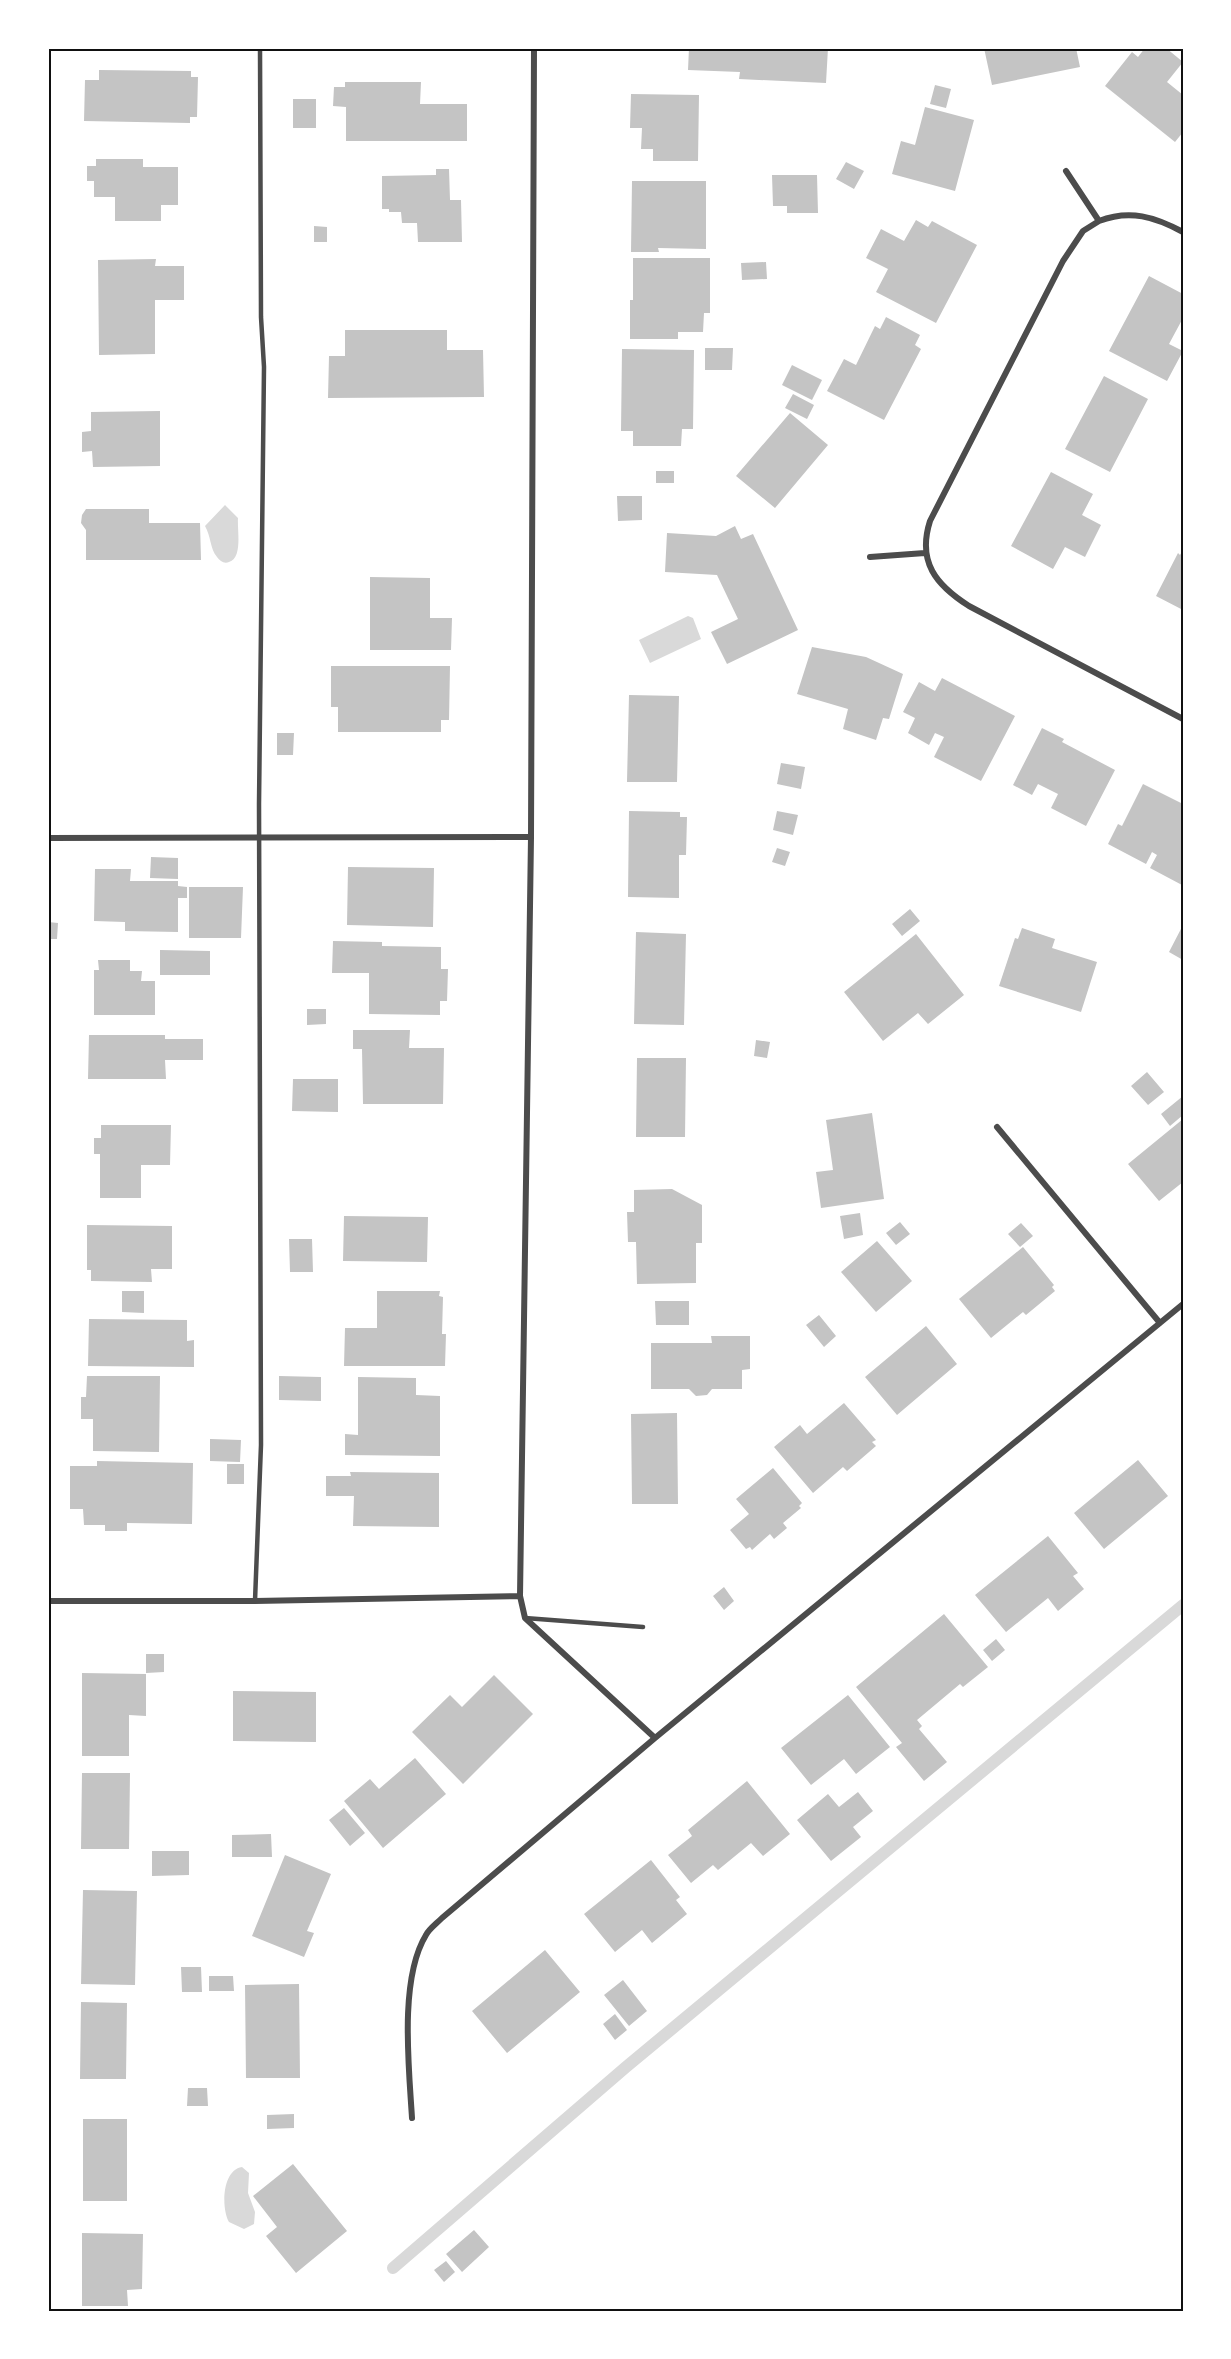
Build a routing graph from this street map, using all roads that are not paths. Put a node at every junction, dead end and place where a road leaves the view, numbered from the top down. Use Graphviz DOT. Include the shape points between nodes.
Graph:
graph roads {
  1 [pos="260,48"];
  2 [pos="534,48"];
  3 [pos="1066,171"];
  4 [pos="1099,221"];
  5 [pos="1183,232"];
  6 [pos="925,553"];
  7 [pos="870,557"];
  8 [pos="1183,719"];
  9 [pos="531,837"];
  10 [pos="48,838"];
  11 [pos="259,838"];
  12 [pos="997,1127"];
  13 [pos="1183,1304"];
  14 [pos="1160,1323"];
  15 [pos="520,1596"];
  16 [pos="48,1601"];
  17 [pos="255,1601"];
  18 [pos="525,1618"];
  19 [pos="643,1627"];
  20 [pos="655,1738"];
  21 [pos="412,2118"];
  1 -- 11 [label="lane" via="264,368"];
  2 -- 9 [label="street"];
  3 -- 4 [label="street"];
  4 -- 5 [label="street" via="1114,215 1149,216"];
  4 -- 6 [label="street" via="1083,231 1063,261 930,521"];
  6 -- 7 [label="street"];
  6 -- 8 [label="street" via="940,584 969,606"];
  9 -- 11 [label="street"];
  9 -- 15 [label="street"];
  10 -- 11 [label="street"];
  11 -- 17 [label="lane" via="261,1445"];
  12 -- 14 [label="street"];
  13 -- 14 [label="street"];
  14 -- 20 [label="street"];
  15 -- 17 [label="street"];
  15 -- 18 [label="street"];
  16 -- 17 [label="street"];
  18 -- 19 [label="lane"];
  18 -- 20 [label="street"];
  20 -- 21 [label="street" via="426,1934 410,1981 408,2063"];
}
